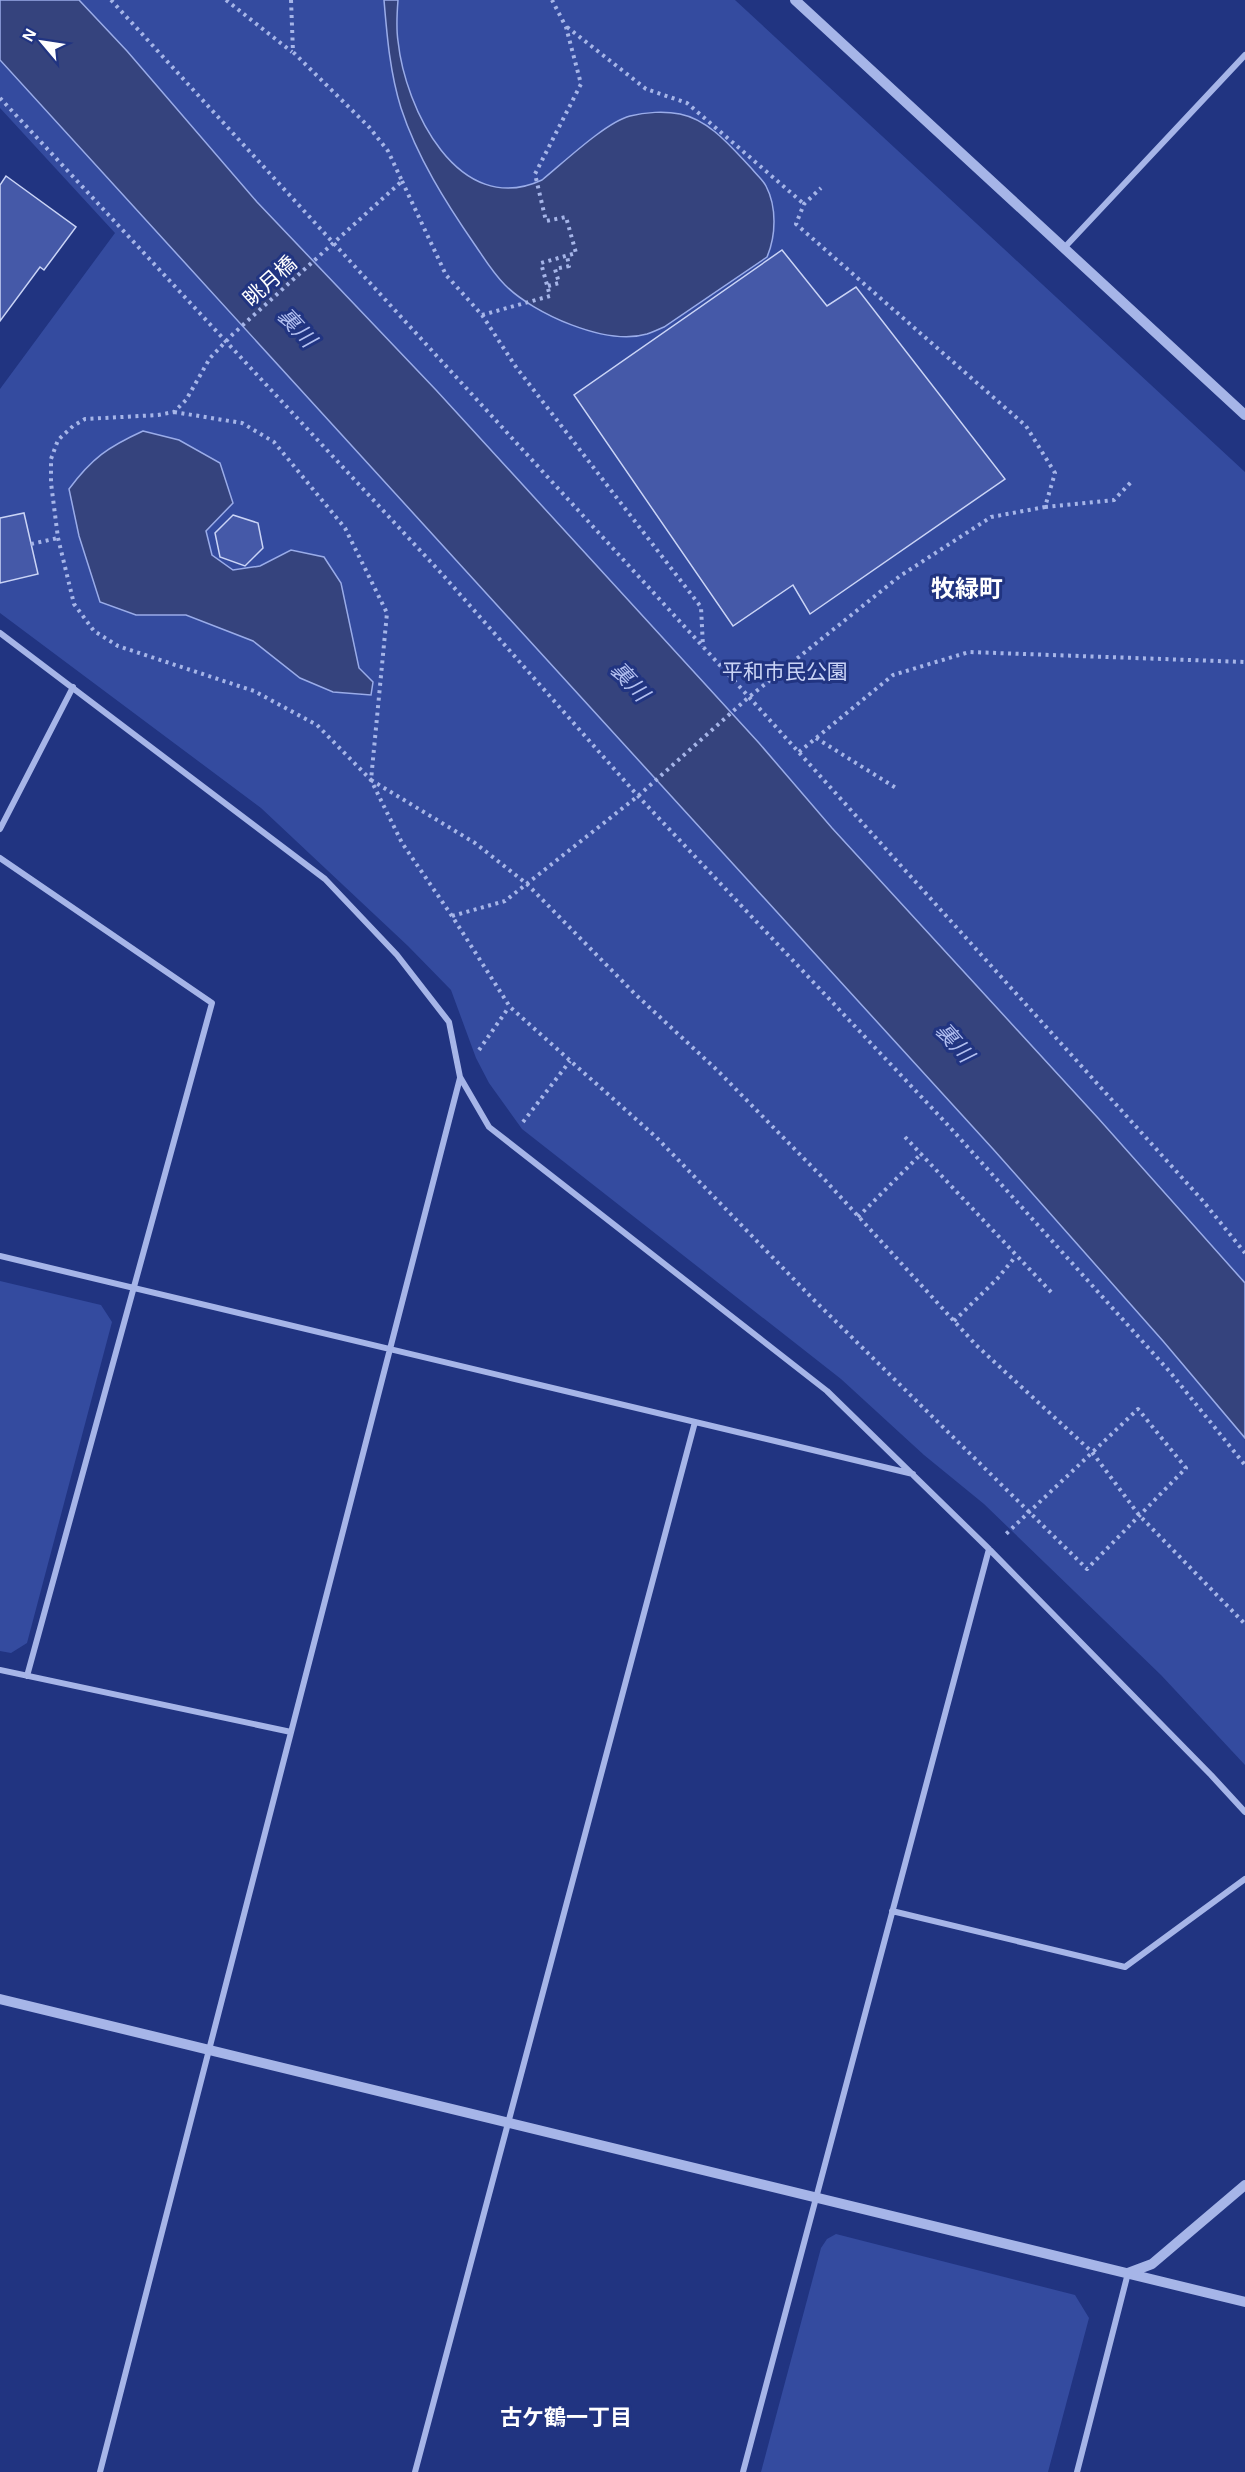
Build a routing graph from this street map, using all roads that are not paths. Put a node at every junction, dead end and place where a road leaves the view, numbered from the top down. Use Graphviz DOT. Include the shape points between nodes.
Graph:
graph roads {
  1 [pos="795,0"];
  2 [pos="1245,55"];
  3 [pos="1065,247"];
  4 [pos="1245,415"];
  5 [pos="0,633"];
  6 [pos="73,687"];
  7 [pos="0,829"];
  8 [pos="0,858"];
  9 [pos="460,1077"];
  10 [pos="0,1256"];
  11 [pos="134,1288"];
  12 [pos="389,1350"];
  13 [pos="695,1422"];
  14 [pos="913,1474"];
  15 [pos="989,1549"];
  16 [pos="0,1670"];
  17 [pos="27,1676"];
  18 [pos="291,1732"];
  19 [pos="1245,1812"];
  20 [pos="1245,1879"];
  21 [pos="892,1911"];
  22 [pos="0,1999"];
  23 [pos="209,2049"];
  24 [pos="508,2122"];
  25 [pos="1245,2185"];
  26 [pos="816,2197"];
  27 [pos="1128,2273"];
  28 [pos="1245,2302"];
  29 [pos="100,2472"];
  30 [pos="415,2472"];
  31 [pos="743,2472"];
  32 [pos="1077,2472"];
  1 -- 3 [label="street"];
  2 -- 3 [label="street"];
  3 -- 4 [label="street"];
  5 -- 6 [label="street"];
  6 -- 7 [label="street"];
  6 -- 9 [label="street" via="325,879 397,955 448,1022"];
  8 -- 11 [label="street" via="212,1003"];
  9 -- 12 [label="street"];
  9 -- 14 [label="street" via="489,1127 827,1391"];
  10 -- 11 [label="street"];
  11 -- 12 [label="street"];
  11 -- 17 [label="street"];
  12 -- 13 [label="street"];
  12 -- 18 [label="street"];
  13 -- 14 [label="street"];
  13 -- 24 [label="street"];
  14 -- 15 [label="street"];
  15 -- 19 [label="street"];
  15 -- 21 [label="street"];
  16 -- 17 [label="street"];
  17 -- 18 [label="street"];
  18 -- 23 [label="street"];
  20 -- 21 [label="street" via="1125,1967"];
  21 -- 26 [label="street"];
  22 -- 23 [label="street"];
  23 -- 24 [label="street"];
  23 -- 29 [label="street"];
  24 -- 26 [label="street"];
  24 -- 30 [label="street"];
  25 -- 27 [label="street" via="1152,2264"];
  26 -- 27 [label="street"];
  26 -- 31 [label="street"];
  27 -- 28 [label="street"];
  27 -- 32 [label="street"];
}
